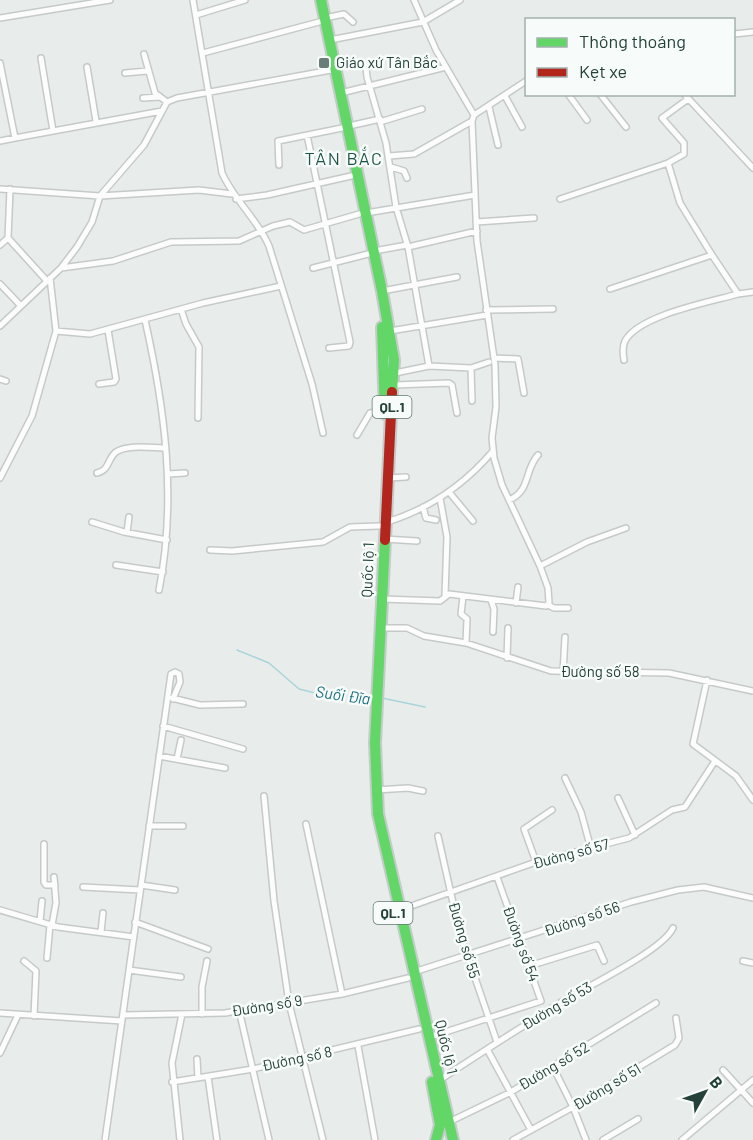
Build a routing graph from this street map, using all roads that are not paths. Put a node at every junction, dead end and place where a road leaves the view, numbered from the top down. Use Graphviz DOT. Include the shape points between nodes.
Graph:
graph roads {
  1 [pos="110,0"];
  2 [pos="193,0"];
  3 [pos="245,0"];
  4 [pos="314,0"];
  5 [pos="321,0"];
  6 [pos="414,0"];
  7 [pos="458,0"];
  8 [pos="88,2"];
  9 [pos="196,15"];
  10 [pos="0,18"];
  11 [pos="322,20"];
  12 [pos="353,22"];
  13 [pos="423,22"];
  14 [pos="753,32"];
  15 [pos="735,34"];
  16 [pos="330,40"];
  17 [pos="203,53"];
  18 [pos="144,54"];
  19 [pos="41,58"];
  20 [pos="0,63"];
  21 [pos="368,64"];
  22 [pos="87,67"];
  23 [pos="446,67"];
  24 [pos="331,70"];
  25 [pos="147,71"];
  26 [pos="125,74"];
  27 [pos="525,82"];
  28 [pos="2,87"];
  29 [pos="370,87"];
  30 [pos="208,92"];
  31 [pos="341,93"];
  32 [pos="506,96"];
  33 [pos="569,96"];
  34 [pos="602,96"];
  35 [pos="160,97"];
  36 [pos="686,97"];
  37 [pos="143,98"];
  38 [pos="167,102"];
  39 [pos="489,107"];
  40 [pos="422,109"];
  41 [pos="162,111"];
  42 [pos="473,118"];
  43 [pos="380,120"];
  44 [pos="587,120"];
  45 [pos="96,121"];
  46 [pos="345,127"];
  47 [pos="522,127"];
  48 [pos="626,127"];
  49 [pos="53,131"];
  50 [pos="308,135"];
  51 [pos="15,138"];
  52 [pos="0,141"];
  53 [pos="498,145"];
  54 [pos="389,156"];
  55 [pos="668,163"];
  56 [pos="279,165"];
  57 [pos="391,167"];
  58 [pos="753,168"];
  59 [pos="351,176"];
  60 [pos="407,178"];
  61 [pos="317,184"];
  62 [pos="0,189"];
  63 [pos="10,189"];
  64 [pos="475,195"];
  65 [pos="100,196"];
  66 [pos="234,196"];
  67 [pos="560,199"];
  68 [pos="396,207"];
  69 [pos="363,214"];
  70 [pos="534,218"];
  71 [pos="476,222"];
  72 [pos="325,223"];
  73 [pos="261,231"];
  74 [pos="477,231"];
  75 [pos="8,238"];
  76 [pos="0,245"];
  77 [pos="407,246"];
  78 [pos="371,253"];
  79 [pos="712,255"];
  80 [pos="334,262"];
  81 [pos="61,268"];
  82 [pos="313,268"];
  83 [pos="457,277"];
  84 [pos="49,279"];
  85 [pos="0,284"];
  86 [pos="414,285"];
  87 [pos="281,286"];
  88 [pos="610,289"];
  89 [pos="382,291"];
  90 [pos="753,292"];
  91 [pos="738,294"];
  92 [pos="21,306"];
  93 [pos="181,309"];
  94 [pos="553,309"];
  95 [pos="486,312"];
  96 [pos="145,320"];
  97 [pos="422,325"];
  98 [pos="0,326"];
  99 [pos="108,330"];
  100 [pos="57,331"];
  101 [pos="390,331"];
  102 [pos="329,348"];
  103 [pos="491,360"];
  104 [pos="624,360"];
  105 [pos="429,366"];
  106 [pos="471,368"];
  107 [pos="394,373"];
  108 [pos="99,384"];
  109 [pos="394,385"];
  110 [pos="524,393"];
  111 [pos="472,401"];
  112 [pos="385,410"];
  113 [pos="457,413"];
  114 [pos="198,418"];
  115 [pos="323,433"];
  116 [pos="357,435"];
  117 [pos="166,448"];
  118 [pos="493,451"];
  119 [pos="538,455"];
  120 [pos="97,473"];
  121 [pos="185,473"];
  122 [pos="168,474"];
  123 [pos="406,477"];
  124 [pos="0,478"];
  125 [pos="388,478"];
  126 [pos="449,492"];
  127 [pos="440,498"];
  128 [pos="509,500"];
  129 [pos="423,507"];
  130 [pos="129,517"];
  131 [pos="436,520"];
  132 [pos="473,521"];
  133 [pos="92,522"];
  134 [pos="382,524"];
  135 [pos="626,528"];
  136 [pos="127,532"];
  137 [pos="384,539"];
  138 [pos="167,540"];
  139 [pos="417,541"];
  140 [pos="210,550"];
  141 [pos="117,565"];
  142 [pos="540,567"];
  143 [pos="163,572"];
  144 [pos="518,587"];
  145 [pos="159,590"];
  146 [pos="445,595"];
  147 [pos="463,596"];
  148 [pos="382,599"];
  149 [pos="492,600"];
  150 [pos="516,603"];
  151 [pos="548,605"];
  152 [pos="568,608"];
  153 [pos="381,628"];
  154 [pos="508,628"];
  155 [pos="493,632"];
  156 [pos="565,637"];
  157 [pos="466,644"];
  158 [pos="507,658"];
  159 [pos="563,673"];
  160 [pos="707,680"];
  161 [pos="753,691"];
  162 [pos="374,692"];
  163 [pos="243,704"];
  164 [pos="374,704"];
  165 [pos="163,726"];
  166 [pos="181,740"];
  167 [pos="243,749"];
  168 [pos="159,756"];
  169 [pos="177,759"];
  170 [pos="715,761"];
  171 [pos="225,768"];
  172 [pos="565,778"];
  173 [pos="375,790"];
  174 [pos="423,791"];
  175 [pos="264,796"];
  176 [pos="618,798"];
  177 [pos="753,800"];
  178 [pos="552,810"];
  179 [pos="306,824"];
  180 [pos="149,826"];
  181 [pos="183,826"];
  182 [pos="635,835"];
  183 [pos="438,836"];
  184 [pos="44,844"];
  185 [pos="591,849"];
  186 [pos="536,862"];
  187 [pos="54,877"];
  188 [pos="497,877"];
  189 [pos="55,885"];
  190 [pos="83,887"];
  191 [pos="140,887"];
  192 [pos="175,890"];
  193 [pos="450,893"];
  194 [pos="753,898"];
  195 [pos="42,901"];
  196 [pos="0,910"];
  197 [pos="398,910"];
  198 [pos="103,913"];
  199 [pos="40,921"];
  200 [pos="135,922"];
  201 [pos="51,925"];
  202 [pos="673,928"];
  203 [pos="101,933"];
  204 [pos="134,937"];
  205 [pos="519,939"];
  206 [pos="208,950"];
  207 [pos="468,956"];
  208 [pos="47,958"];
  209 [pos="24,961"];
  210 [pos="604,961"];
  211 [pos="743,961"];
  212 [pos="207,962"];
  213 [pos="753,963"];
  214 [pos="529,966"];
  215 [pos="129,970"];
  216 [pos="411,975"];
  217 [pos="181,977"];
  218 [pos="342,994"];
  219 [pos="289,1003"];
  220 [pos="656,1004"];
  221 [pos="239,1010"];
  222 [pos="0,1013"];
  223 [pos="182,1014"];
  224 [pos="202,1014"];
  225 [pos="18,1015"];
  226 [pos="34,1016"];
  227 [pos="123,1018"];
  228 [pos="676,1018"];
  229 [pos="488,1020"];
  230 [pos="419,1029"];
  231 [pos="429,1037"];
  232 [pos="497,1042"];
  233 [pos="358,1046"];
  234 [pos="487,1049"];
  235 [pos="0,1053"];
  236 [pos="303,1058"];
  237 [pos="196,1059"];
  238 [pos="553,1067"];
  239 [pos="253,1069"];
  240 [pos="723,1070"];
  241 [pos="208,1077"];
  242 [pos="198,1078"];
  243 [pos="753,1080"];
  244 [pos="438,1081"];
  245 [pos="172,1082"];
  246 [pos="742,1091"];
  247 [pos="511,1092"];
  248 [pos="753,1103"];
  249 [pos="573,1107"];
  250 [pos="638,1119"];
  251 [pos="444,1121"];
  252 [pos="531,1130"];
  253 [pos="453,1138"];
  254 [pos="521,1138"];
  255 [pos="105,1140"];
  256 [pos="180,1140"];
  257 [pos="217,1140"];
  258 [pos="269,1140"];
  259 [pos="323,1140"];
  260 [pos="375,1140"];
  261 [pos="429,1140"];
  262 [pos="436,1140"];
  263 [pos="513,1140"];
  264 [pos="586,1140"];
  265 [pos="603,1140"];
  266 [pos="682,1140"];
  1 -- 8 [label="street"];
  2 -- 9 [label="street"];
  3 -- 9 [label="street"];
  4 -- 11 [label="highway, Quốc lộ 1 / QL.1"];
  5 -- 11 [label="highway, Quốc lộ 1 / QL.1"];
  6 -- 13 [label="street"];
  7 -- 13 [label="street"];
  8 -- 10 [label="street"];
  9 -- 17 [label="street"];
  11 -- 12 [label="street" via="344,14"];
  11 -- 16 [label="highway, Quốc lộ 1 / QL.1"];
  11 -- 17 [label="street"];
  11 -- 24 [label="highway, Quốc lộ 1 / QL.1"];
  13 -- 16 [label="street"];
  13 -- 23 [label="street"];
  14 -- 15 [label="street"];
  16 -- 31 [label="highway, Quốc lộ 1 / QL.1"];
  17 -- 30 [label="street"];
  18 -- 25 [label="street"];
  19 -- 49 [label="street"];
  20 -- 28 [label="street"];
  21 -- 29 [label="street"];
  22 -- 45 [label="street"];
  23 -- 29 [label="street"];
  23 -- 42 [label="street"];
  24 -- 30 [label="street"];
  24 -- 46 [label="highway, Quốc lộ 1 / QL.1"];
  25 -- 26 [label="street"];
  25 -- 35 [label="street"];
  27 -- 32 [label="street"];
  28 -- 51 [label="street"];
  29 -- 31 [label="street"];
  29 -- 43 [label="street"];
  30 -- 38 [label="street"];
  30 -- 66 [label="street" via="217,155"];
  31 -- 46 [label="highway, Quốc lộ 1 / QL.1"];
  32 -- 39 [label="street"];
  32 -- 47 [label="street"];
  33 -- 44 [label="street"];
  34 -- 48 [label="street"];
  35 -- 37 [label="street"];
  35 -- 38 [label="street"];
  36 -- 55 [label="street" via="662,118 685,147 684,154"];
  36 -- 58 [label="street"];
  38 -- 41 [label="street"];
  39 -- 42 [label="street"];
  39 -- 53 [label="street"];
  40 -- 43 [label="street"];
  41 -- 45 [label="street"];
  41 -- 65 [label="street" via="144,145"];
  42 -- 54 [label="street" via="414,154"];
  42 -- 64 [label="street"];
  43 -- 46 [label="street"];
  43 -- 54 [label="street"];
  45 -- 49 [label="street"];
  46 -- 50 [label="street"];
  46 -- 59 [label="highway, Quốc lộ 1 / QL.1"];
  46 -- 69 [label="highway, Quốc lộ 1 / QL.1"];
  49 -- 51 [label="street"];
  50 -- 56 [label="street" via="277,142"];
  50 -- 61 [label="street"];
  51 -- 52 [label="street"];
  54 -- 57 [label="street"];
  55 -- 67 [label="street"];
  55 -- 79 [label="street" via="680,204"];
  57 -- 60 [label="street" via="404,171"];
  57 -- 68 [label="street"];
  59 -- 61 [label="street"];
  59 -- 69 [label="highway, Quốc lộ 1 / QL.1"];
  61 -- 66 [label="street" via="267,195"];
  61 -- 72 [label="street"];
  62 -- 63 [label="street"];
  63 -- 65 [label="street"];
  63 -- 75 [label="street"];
  64 -- 68 [label="street"];
  64 -- 71 [label="street"];
  65 -- 66 [label="street" via="199,190"];
  65 -- 81 [label="street" via="89,229"];
  66 -- 73 [label="street"];
  68 -- 69 [label="street"];
  68 -- 77 [label="street"];
  69 -- 72 [label="street"];
  69 -- 78 [label="highway, Quốc lộ 1 / QL.1"];
  70 -- 71 [label="street"];
  71 -- 74 [label="street"];
  72 -- 73 [label="street" via="304,230 290,222"];
  72 -- 80 [label="street"];
  73 -- 81 [label="street" via="239,241 171,242 113,261"];
  73 -- 87 [label="street"];
  74 -- 77 [label="street"];
  74 -- 95 [label="street"];
  75 -- 76 [label="street"];
  75 -- 84 [label="street"];
  77 -- 78 [label="street"];
  77 -- 86 [label="street"];
  78 -- 80 [label="street"];
  78 -- 89 [label="highway, Quốc lộ 1 / QL.1"];
  78 -- 112 [label="highway, Quốc lộ 1 / QL.1" via="384,340"];
  79 -- 88 [label="street"];
  79 -- 91 [label="street"];
  80 -- 82 [label="street"];
  80 -- 102 [label="street" via="350,342 349,346"];
  81 -- 84 [label="street"];
  83 -- 86 [label="street"];
  84 -- 92 [label="street"];
  84 -- 100 [label="street"];
  85 -- 92 [label="street"];
  86 -- 89 [label="street"];
  86 -- 97 [label="street"];
  87 -- 93 [label="street"];
  87 -- 115 [label="street"];
  89 -- 101 [label="highway, Quốc lộ 1 / QL.1"];
  90 -- 91 [label="street"];
  91 -- 104 [label="street" via="637,327 625,341"];
  92 -- 98 [label="street"];
  93 -- 96 [label="street"];
  93 -- 114 [label="street" via="199,347"];
  94 -- 95 [label="street"];
  95 -- 97 [label="street"];
  95 -- 103 [label="street"];
  96 -- 99 [label="street"];
  96 -- 117 [label="street"];
  97 -- 101 [label="street"];
  97 -- 105 [label="street"];
  99 -- 100 [label="street" via="83,334"];
  99 -- 108 [label="street" via="116,379"];
  100 -- 124 [label="street" via="32,416"];
  101 -- 107 [label="highway, Quốc lộ 1 / QL.1"];
  103 -- 106 [label="street"];
  103 -- 110 [label="street" via="518,359"];
  103 -- 118 [label="street" via="496,407"];
  105 -- 106 [label="street"];
  105 -- 107 [label="street"];
  106 -- 111 [label="street"];
  107 -- 109 [label="highway, Quốc lộ 1 / QL.1"];
  109 -- 113 [label="street" via="449,383"];
  109 -- 125 [label="highway, Quốc lộ 1 / QL.1"];
  112 -- 116 [label="street" via="370,413"];
  112 -- 134 [label="highway, Quốc lộ 1 / QL.1"];
  117 -- 120 [label="street" via="122,450 114,454 107,468"];
  117 -- 122 [label="street"];
  118 -- 126 [label="street"];
  118 -- 128 [label="street" via="496,470"];
  119 -- 128 [label="street" via="522,493"];
  121 -- 122 [label="street"];
  122 -- 138 [label="street"];
  123 -- 125 [label="street"];
  125 -- 134 [label="highway, Quốc lộ 1 / QL.1"];
  126 -- 127 [label="street"];
  126 -- 132 [label="street"];
  127 -- 129 [label="street"];
  127 -- 146 [label="street" via="446,530"];
  128 -- 142 [label="street"];
  129 -- 131 [label="street" via="425,518"];
  129 -- 134 [label="street"];
  130 -- 136 [label="street"];
  133 -- 136 [label="street"];
  134 -- 137 [label="highway, Quốc lộ 1 / QL.1"];
  134 -- 140 [label="street" via="350,527 322,542"];
  134 -- 162 [label="highway, Quốc lộ 1 / QL.1"];
  135 -- 142 [label="street" via="587,542"];
  136 -- 138 [label="street"];
  137 -- 139 [label="street"];
  137 -- 148 [label="highway, Quốc lộ 1 / QL.1"];
  138 -- 143 [label="street"];
  141 -- 143 [label="street"];
  142 -- 151 [label="street" via="548,588"];
  143 -- 145 [label="street"];
  144 -- 150 [label="street"];
  146 -- 147 [label="street"];
  146 -- 148 [label="street" via="440,601"];
  147 -- 149 [label="street"];
  147 -- 157 [label="street" via="461,614 466,619"];
  148 -- 153 [label="highway, Quốc lộ 1 / QL.1"];
  149 -- 150 [label="street"];
  149 -- 155 [label="street"];
  150 -- 151 [label="street"];
  151 -- 152 [label="street"];
  153 -- 157 [label="street, Đường số 58" via="407,627 428,637"];
  153 -- 162 [label="highway, Quốc lộ 1 / QL.1"];
  154 -- 158 [label="street"];
  156 -- 159 [label="street"];
  157 -- 158 [label="street, Đường số 58"];
  158 -- 159 [label="street, Đường số 58"];
  159 -- 160 [label="street, Đường số 58" via="669,673"];
  160 -- 161 [label="street, Đường số 58"];
  160 -- 170 [label="street" via="693,744"];
  162 -- 164 [label="highway, Quốc lộ 1 / QL.1"];
  163 -- 165 [label="street" via="200,705 170,698"];
  164 -- 173 [label="highway, Quốc lộ 1 / QL.1"];
  164 -- 216 [label="highway, Quốc lộ 1 / QL.1" via="367,774 370,808"];
  165 -- 167 [label="street"];
  165 -- 168 [label="street"];
  166 -- 169 [label="street"];
  168 -- 169 [label="street"];
  168 -- 180 [label="street"];
  169 -- 171 [label="street"];
  170 -- 177 [label="street" via="736,776"];
  170 -- 182 [label="street, Đường số 57" via="685,807 672,810"];
  172 -- 185 [label="street" via="581,812"];
  173 -- 174 [label="street"];
  173 -- 197 [label="highway, Quốc lộ 1 / QL.1"];
  175 -- 219 [label="street"];
  176 -- 182 [label="street"];
  178 -- 186 [label="street" via="524,829"];
  179 -- 218 [label="street"];
  180 -- 181 [label="street"];
  180 -- 191 [label="street"];
  182 -- 185 [label="street, Đường số 57"];
  183 -- 193 [label="street, Đường số 55"];
  184 -- 189 [label="street" via="44,882"];
  185 -- 186 [label="street, Đường số 57"];
  186 -- 188 [label="street, Đường số 57"];
  187 -- 189 [label="street"];
  188 -- 193 [label="street, Đường số 57"];
  188 -- 205 [label="street, Đường số 54"];
  189 -- 201 [label="street"];
  190 -- 191 [label="street"];
  191 -- 192 [label="street"];
  191 -- 200 [label="street"];
  193 -- 197 [label="street, Đường số 57"];
  193 -- 207 [label="street, Đường số 55"];
  194 -- 205 [label="street, Đường số 56" via="704,887 678,890"];
  195 -- 199 [label="street"];
  196 -- 199 [label="street"];
  197 -- 216 [label="highway, Quốc lộ 1 / QL.1"];
  198 -- 203 [label="street"];
  199 -- 201 [label="street"];
  200 -- 204 [label="street"];
  200 -- 206 [label="street"];
  201 -- 203 [label="street"];
  201 -- 208 [label="street"];
  202 -- 232 [label="street, Đường số 53" via="630,963"];
  203 -- 204 [label="street"];
  204 -- 215 [label="street"];
  205 -- 207 [label="street, Đường số 56"];
  205 -- 214 [label="street, Đường số 54"];
  207 -- 216 [label="street, Đường số 56"];
  207 -- 229 [label="street, Đường số 55"];
  209 -- 226 [label="street" via="36,971"];
  210 -- 214 [label="street" via="597,945"];
  211 -- 213 [label="street"];
  212 -- 224 [label="street"];
  214 -- 229 [label="street, Đường số 54" via="541,1001"];
  215 -- 217 [label="street"];
  215 -- 227 [label="street"];
  216 -- 218 [label="street, Đường số 9"];
  216 -- 230 [label="highway, Quốc lộ 1 / QL.1"];
  216 -- 231 [label="highway, Quốc lộ 1 / QL.1"];
  218 -- 219 [label="street, Đường số 9"];
  219 -- 221 [label="street, Đường số 9"];
  219 -- 236 [label="street"];
  220 -- 238 [label="street, Đường số 52"];
  221 -- 224 [label="street, Đường số 9"];
  221 -- 239 [label="street"];
  222 -- 225 [label="street, Đường số 9"];
  223 -- 224 [label="street, Đường số 9"];
  223 -- 227 [label="street, Đường số 9"];
  223 -- 245 [label="street" via="172,1056"];
  225 -- 226 [label="street, Đường số 9"];
  225 -- 235 [label="street"];
  226 -- 227 [label="street, Đường số 9"];
  227 -- 255 [label="street"];
  228 -- 249 [label="street, Đường số 51" via="679,1038 675,1046"];
  229 -- 231 [label="street, Đường số 54"];
  229 -- 232 [label="street, Đường số 55"];
  230 -- 233 [label="street, Đường số 8"];
  230 -- 251 [label="highway, Quốc lộ 1 / QL.1"];
  231 -- 244 [label="highway, Quốc lộ 1 / QL.1"];
  232 -- 234 [label="street, Đường số 53"];
  233 -- 236 [label="street, Đường số 8"];
  233 -- 260 [label="street"];
  234 -- 244 [label="street, Đường số 53"];
  234 -- 247 [label="street"];
  236 -- 239 [label="street, Đường số 8"];
  236 -- 259 [label="street"];
  237 -- 242 [label="street"];
  238 -- 247 [label="street, Đường số 52"];
  238 -- 249 [label="street"];
  239 -- 241 [label="street, Đường số 8"];
  239 -- 258 [label="street"];
  240 -- 246 [label="street"];
  241 -- 242 [label="street, Đường số 8"];
  241 -- 257 [label="street"];
  242 -- 245 [label="street, Đường số 8"];
  243 -- 246 [label="street"];
  244 -- 251 [label="highway, Quốc lộ 1 / QL.1"];
  245 -- 256 [label="street"];
  246 -- 248 [label="street"];
  246 -- 266 [label="street"];
  247 -- 251 [label="street, Đường số 52"];
  247 -- 252 [label="street"];
  249 -- 252 [label="street, Đường số 51"];
  249 -- 264 [label="street"];
  250 -- 265 [label="street"];
  251 -- 253 [label="highway, Quốc lộ 1 / QL.1"];
  251 -- 261 [label="highway"];
  251 -- 262 [label="highway, Quốc lộ 1 / QL.1"];
  252 -- 254 [label="street, Đường số 51"];
  254 -- 263 [label="street, Đường số 51"];
}
